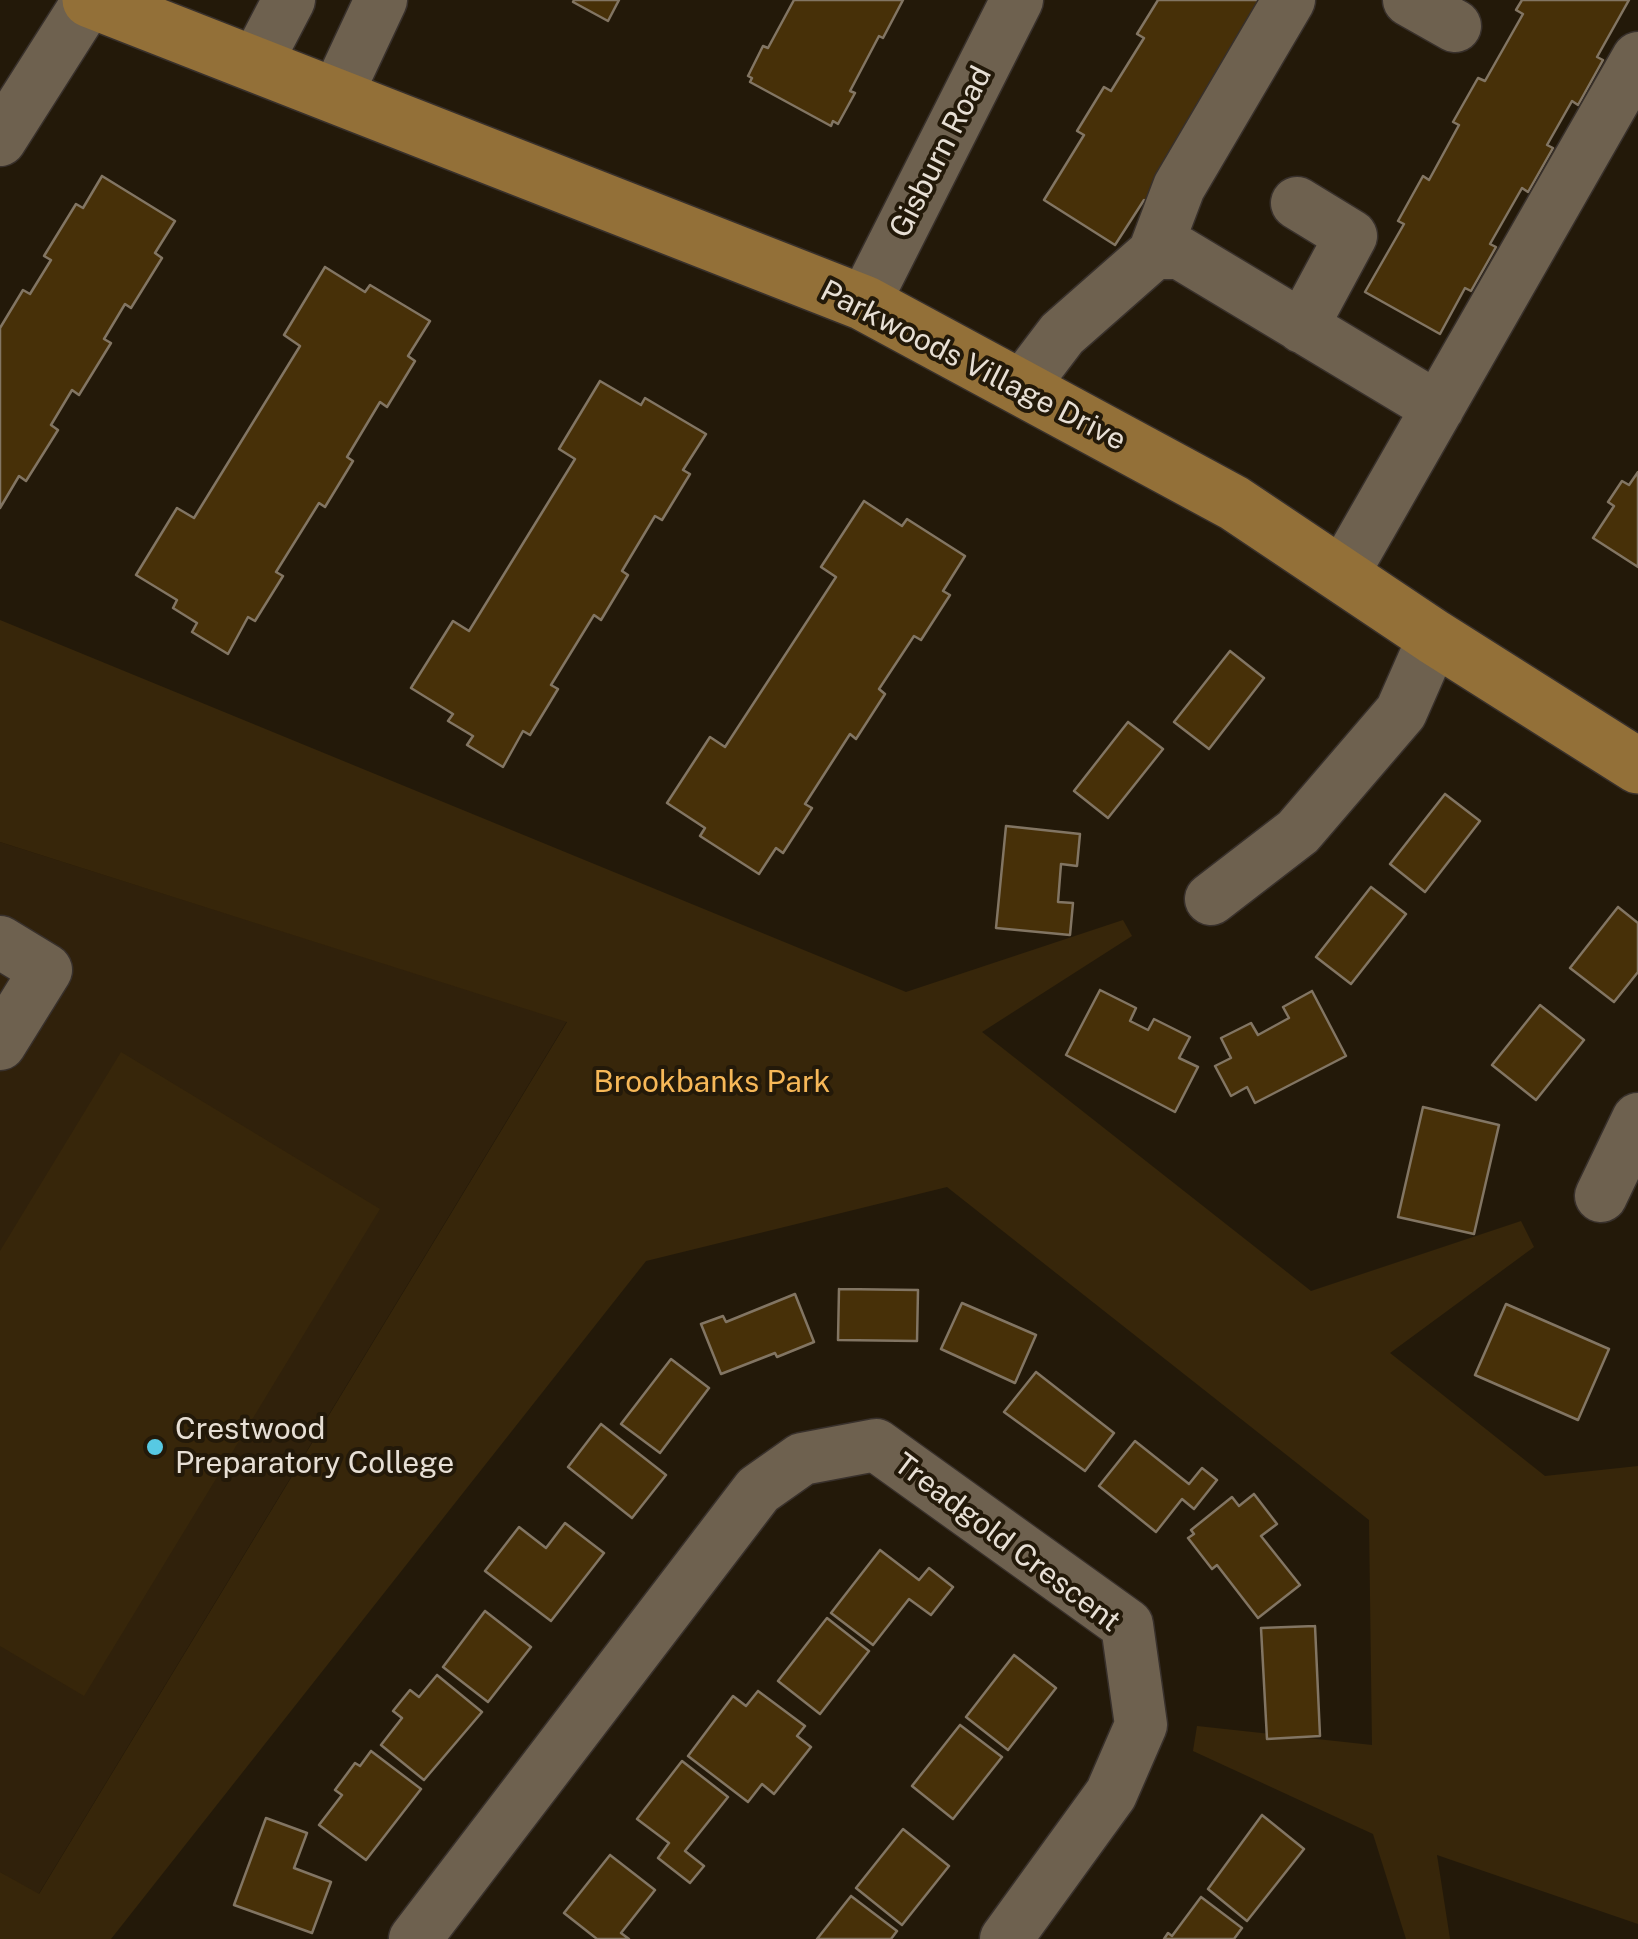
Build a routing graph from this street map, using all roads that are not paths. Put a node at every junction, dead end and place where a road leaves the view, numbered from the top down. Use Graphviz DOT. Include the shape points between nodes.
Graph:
graph roads {
  1 [pos="90,0"];
  2 [pos="289,0"];
  3 [pos="381,0"];
  4 [pos="1017,0"];
  5 [pos="1289,0"];
  6 [pos="1409,0"];
  7 [pos="1455,26"];
  8 [pos="1638,58"];
  9 [pos="255,65"];
  10 [pos="336,96"];
  11 [pos="0,140"];
  12 [pos="1297,202"];
  13 [pos="1154,253"];
  14 [pos="864,304"];
  15 [pos="1302,327"];
  16 [pos="1020,388"];
  17 [pos="1438,408"];
  18 [pos="1342,575"];
  19 [pos="1434,636"];
  20 [pos="1638,766"];
  21 [pos="1210,899"];
  22 [pos="0,942"];
  23 [pos="0,1044"];
  24 [pos="1638,1119"];
  25 [pos="1602,1196"];
  26 [pos="414,1939"];
  27 [pos="1006,1939"];
  1 -- 9 [label="main road, Parkwoods Village Drive"];
  1 -- 11 [label="street"];
  2 -- 9 [label="street"];
  3 -- 10 [label="street"];
  4 -- 14 [label="street, Gisburn Road"];
  5 -- 13 [label="street" via="1179,187"];
  6 -- 7 [label="street"];
  8 -- 17 [label="street"];
  9 -- 10 [label="main road, Parkwoods Village Drive"];
  10 -- 14 [label="main road, Parkwoods Village Drive"];
  12 -- 15 [label="street" via="1351,236"];
  13 -- 15 [label="street" via="1180,253"];
  13 -- 16 [label="street" via="1062,334"];
  14 -- 16 [label="main road, Parkwoods Village Drive"];
  15 -- 17 [label="street"];
  16 -- 18 [label="main road, Parkwoods Village Drive" via="1234,503"];
  17 -- 18 [label="street"];
  18 -- 19 [label="main road, Parkwoods Village Drive"];
  19 -- 20 [label="main road, Parkwoods Village Drive"];
  19 -- 21 [label="street" via="1401,712 1298,832"];
  22 -- 23 [label="street" via="46,970"];
  24 -- 25 [label="street"];
  26 -- 27 [label="street, Treadgold Crescent" via="758,1490 802,1459 876,1445 1127,1625 1141,1724 1111,1794"];
}
